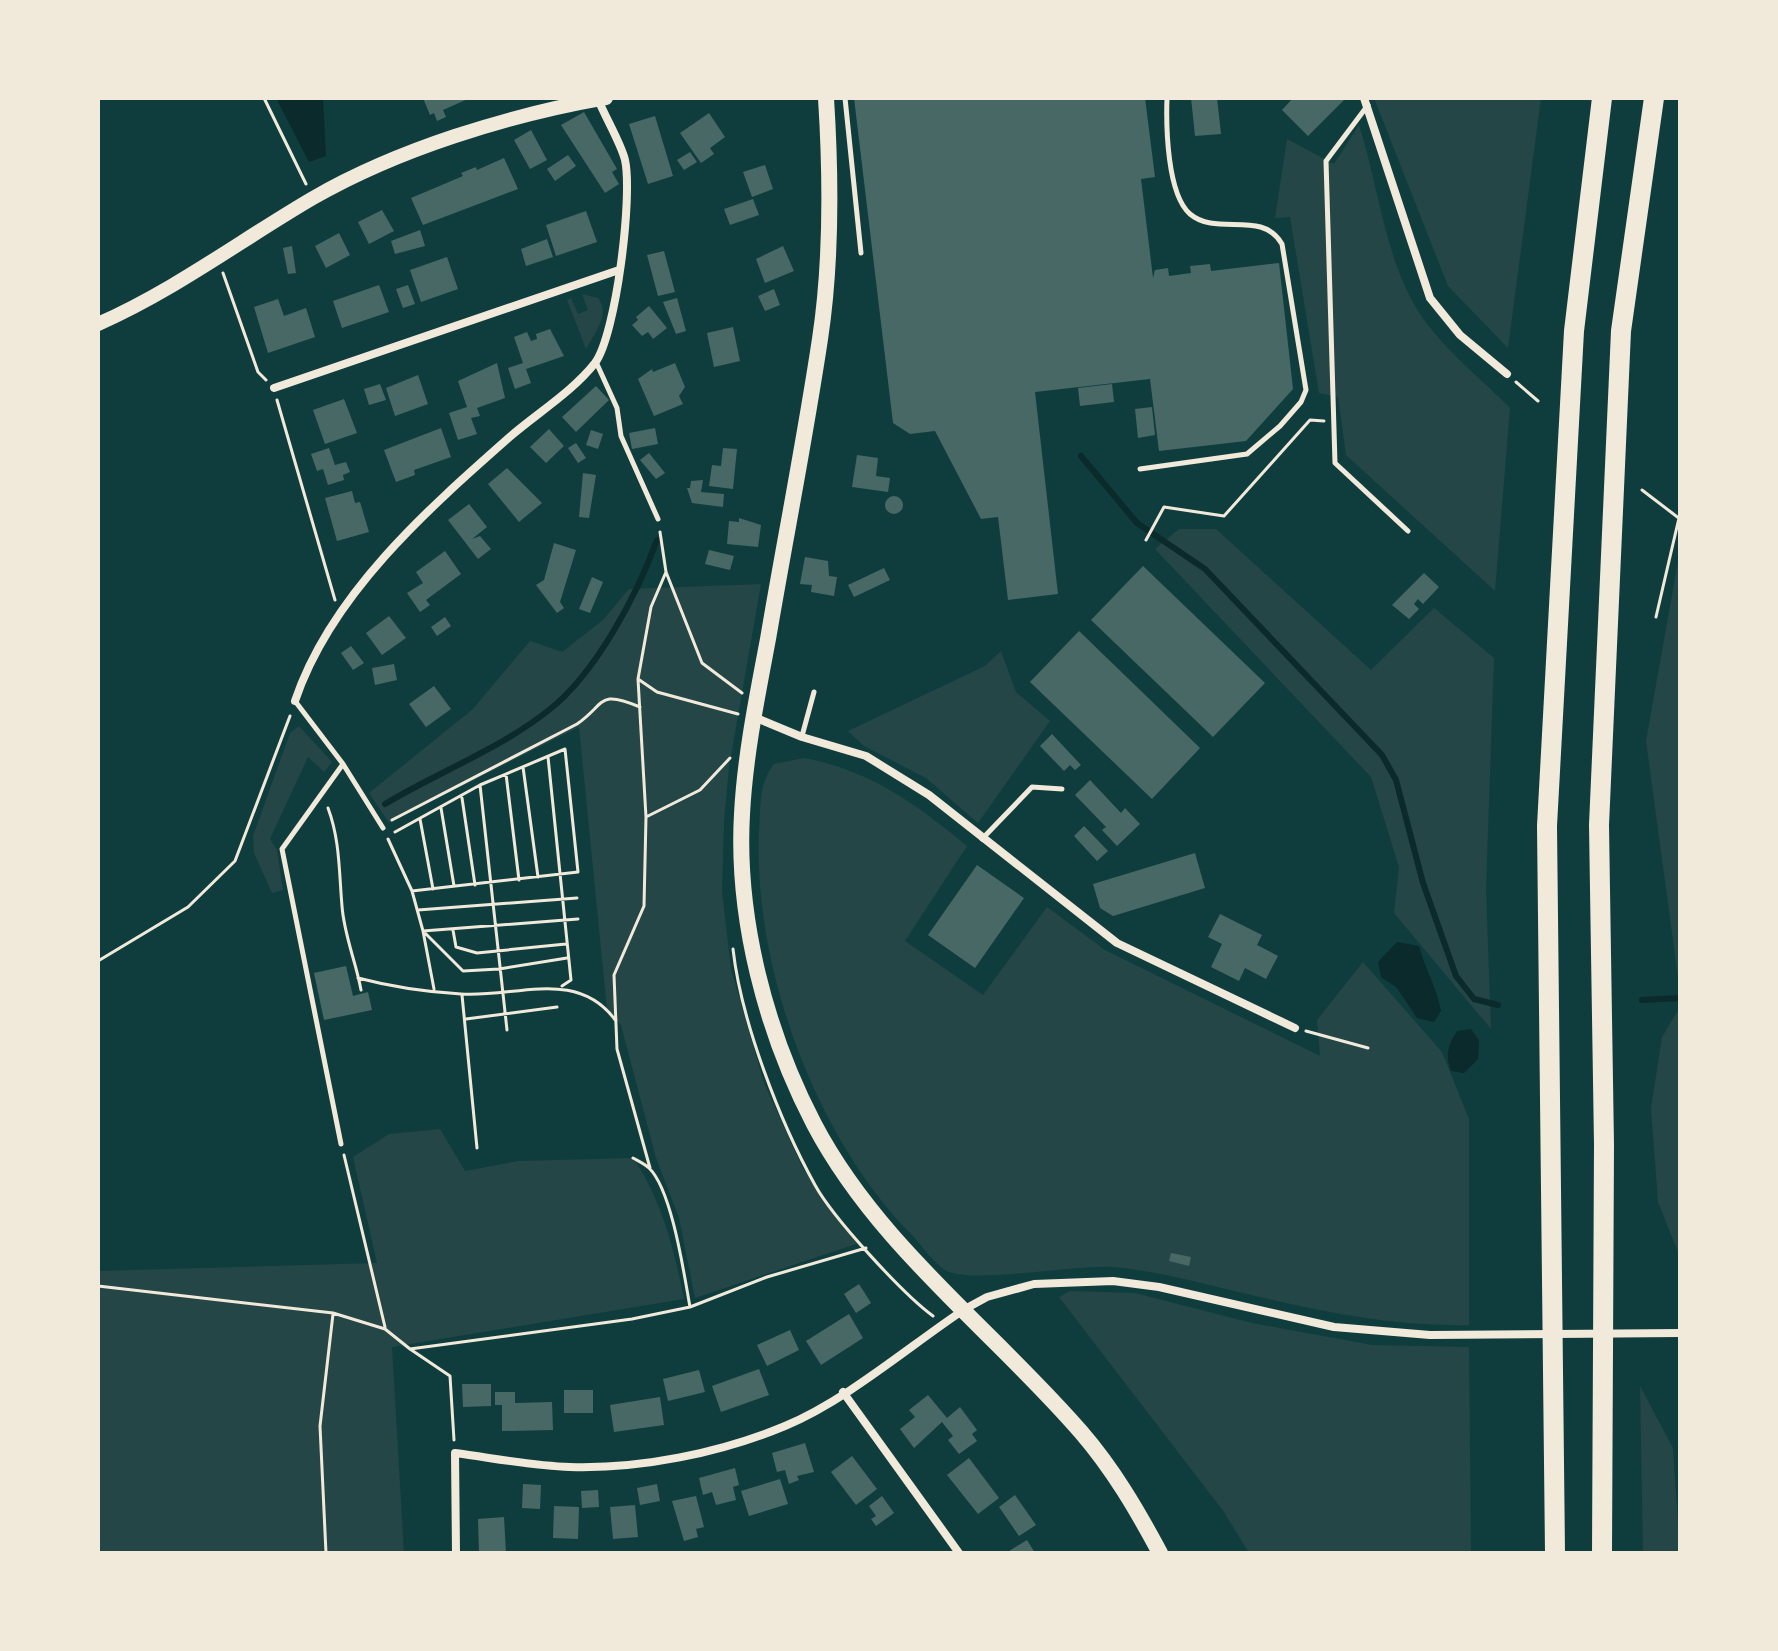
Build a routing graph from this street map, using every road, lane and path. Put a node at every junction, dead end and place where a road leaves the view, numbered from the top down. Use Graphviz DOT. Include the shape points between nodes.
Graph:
graph roads {
  1 [pos="264,98"];
  2 [pos="826,98"];
  3 [pos="845,98"];
  4 [pos="1167,98"];
  5 [pos="1602,98"];
  6 [pos="1654,98"];
  7 [pos="602,99"];
  8 [pos="1366,101"];
  9 [pos="547,103"];
  10 [pos="314,198"];
  11 [pos="861,253"];
  12 [pos="216,258"];
  13 [pos="619,270"];
  14 [pos="98,324"];
  15 [pos="596,362"];
  16 [pos="1507,374"];
  17 [pos="274,388"];
  18 [pos="1538,401"];
  19 [pos="1332,421"];
  20 [pos="1140,469"];
  21 [pos="1642,490"];
  22 [pos="1680,518"];
  23 [pos="658,519"];
  24 [pos="1408,531"];
  25 [pos="1146,540"];
  26 [pos="666,572"];
  27 [pos="338,612"];
  28 [pos="1656,617"];
  29 [pos="638,679"];
  30 [pos="814,692"];
  31 [pos="746,696"];
  32 [pos="295,701"];
  33 [pos="640,707"];
  34 [pos="754,717"];
  35 [pos="802,737"];
  36 [pos="738,750"];
  37 [pos="548,757"];
  38 [pos="343,764"];
  39 [pos="523,767"];
  40 [pos="506,774"];
  41 [pos="480,785"];
  42 [pos="1062,789"];
  43 [pos="322,793"];
  44 [pos="462,798"];
  45 [pos="441,808"];
  46 [pos="646,817"];
  47 [pos="420,819"];
  48 [pos="382,826"];
  49 [pos="982,839"];
  50 [pos="561,874"];
  51 [pos="538,877"];
  52 [pos="519,880"];
  53 [pos="492,882"];
  54 [pos="475,885"];
  55 [pos="454,886"];
  56 [pos="433,889"];
  57 [pos="412,891"];
  58 [pos="577,898"];
  59 [pos="562,899"];
  60 [pos="494,904"];
  61 [pos="418,910"];
  62 [pos="578,919"];
  63 [pos="564,920"];
  64 [pos="494,926"];
  65 [pos="453,930"];
  66 [pos="423,931"];
  67 [pos="566,944"];
  68 [pos="497,952"];
  69 [pos="567,958"];
  70 [pos="98,961"];
  71 [pos="499,969"];
  72 [pos="358,978"];
  73 [pos="562,986"];
  74 [pos="434,989"];
  75 [pos="361,990"];
  76 [pos="502,991"];
  77 [pos="462,995"];
  78 [pos="557,1007"];
  79 [pos="505,1013"];
  80 [pos="465,1019"];
  81 [pos="616,1021"];
  82 [pos="1295,1028"];
  83 [pos="507,1030"];
  84 [pos="1368,1048"];
  85 [pos="341,1144"];
  86 [pos="477,1148"];
  87 [pos="633,1158"];
  88 [pos="650,1168"];
  89 [pos="98,1286"];
  90 [pos="690,1307"];
  91 [pos="965,1309"];
  92 [pos="333,1313"];
  93 [pos="943,1324"];
  94 [pos="385,1329"];
  95 [pos="1680,1333"];
  96 [pos="410,1349"];
  97 [pos="843,1392"];
  98 [pos="455,1453"];
  99 [pos="326,1553"];
  100 [pos="456,1553"];
  101 [pos="959,1553"];
  102 [pos="1160,1553"];
  103 [pos="1555,1553"];
  104 [pos="1602,1553"];
  1 -- 10 [label="path"];
  2 -- 34 [label="main road" via="829,219 821,333"];
  3 -- 11 [label="lane"];
  4 -- 20 [label="lane" via="1171,161 1189,213 1207,222 1264,227 1282,244 1306,390 1280,426 1247,454"];
  5 -- 103 [label="highway" via="1574,331 1547,826"];
  6 -- 104 [label="highway" via="1621,331 1599,825"];
  7 -- 9 [label="street"];
  7 -- 13 [label="street" via="625,159 628,203"];
  8 -- 16 [label="street" via="1430,298 1460,335"];
  8 -- 19 [label="lane" via="1326,161"];
  9 -- 10 [label="street" via="362,172"];
  10 -- 12 [label="street"];
  12 -- 14 [label="street" via="150,301"];
  12 -- 17 [label="path" via="258,372"];
  13 -- 15 [label="street" via="612,317"];
  13 -- 17 [label="street"];
  15 -- 23 [label="lane"];
  15 -- 27 [label="street" via="416,527"];
  16 -- 18 [label="path"];
  17 -- 27 [label="path"];
  19 -- 24 [label="lane" via="1335,463"];
  19 -- 25 [label="path" via="1310,420 1224,516 1164,507"];
  21 -- 22 [label="path"];
  22 -- 28 [label="path"];
  23 -- 26 [label="path"];
  26 -- 29 [label="path" via="651,607"];
  26 -- 31 [label="path" via="702,663"];
  27 -- 32 [label="street" via="305,671"];
  29 -- 33 [label="path"];
  29 -- 34 [label="path" via="657,692"];
  30 -- 35 [label="lane"];
  32 -- 38 [label="lane"];
  32 -- 70 [label="path" via="235,861 188,907"];
  33 -- 46 [label="path"];
  33 -- 48 [label="path" via="618,698 596,703 577,724"];
  34 -- 35 [label="street"];
  34 -- 91 [label="main road" via="742,812 745,890 760,976 790,1069 814,1124 861,1199"];
  35 -- 49 [label="street" via="866,756 929,795"];
  36 -- 46 [label="path" via="700,790"];
  37 -- 39 [label="path"];
  37 -- 50 [label="path"];
  37 -- 50 [label="path" via="565,749 578,872"];
  38 -- 43 [label="lane"];
  38 -- 48 [label="lane"];
  39 -- 40 [label="path"];
  39 -- 51 [label="path"];
  40 -- 41 [label="path"];
  40 -- 52 [label="path"];
  41 -- 44 [label="path"];
  41 -- 53 [label="path"];
  42 -- 49 [label="lane" via="1032,787"];
  43 -- 72 [label="path" via="333,821 346,934"];
  43 -- 85 [label="lane" via="282,849"];
  44 -- 45 [label="path"];
  44 -- 54 [label="path"];
  45 -- 47 [label="path"];
  45 -- 55 [label="path"];
  46 -- 81 [label="path" via="644,906 614,975"];
  47 -- 56 [label="path"];
  47 -- 57 [label="path" via="387,836"];
  49 -- 82 [label="street" via="1117,943"];
  50 -- 51 [label="path"];
  50 -- 59 [label="path"];
  51 -- 52 [label="path"];
  52 -- 53 [label="path"];
  53 -- 54 [label="path"];
  53 -- 60 [label="path"];
  54 -- 55 [label="path"];
  55 -- 56 [label="path"];
  56 -- 57 [label="path"];
  57 -- 61 [label="path"];
  58 -- 59 [label="path"];
  59 -- 60 [label="path"];
  59 -- 63 [label="path"];
  60 -- 61 [label="path"];
  60 -- 64 [label="path"];
  61 -- 66 [label="path"];
  62 -- 63 [label="path"];
  63 -- 64 [label="path"];
  63 -- 67 [label="path"];
  64 -- 65 [label="path"];
  64 -- 68 [label="path"];
  65 -- 66 [label="path"];
  65 -- 68 [label="path" via="456,947"];
  66 -- 71 [label="path" via="463,971"];
  66 -- 74 [label="path"];
  67 -- 68 [label="path"];
  67 -- 69 [label="path"];
  68 -- 71 [label="path"];
  69 -- 71 [label="path"];
  69 -- 73 [label="path" via="571,980"];
  71 -- 76 [label="path"];
  72 -- 74 [label="path"];
  72 -- 75 [label="path"];
  73 -- 76 [label="path"];
  73 -- 81 [label="path" via="607,1009"];
  74 -- 77 [label="path"];
  76 -- 77 [label="path"];
  76 -- 79 [label="path"];
  77 -- 80 [label="path"];
  78 -- 79 [label="path"];
  79 -- 80 [label="path"];
  79 -- 83 [label="path"];
  80 -- 86 [label="path"];
  81 -- 88 [label="path" via="617,1049"];
  82 -- 84 [label="path"];
  85 -- 94 [label="path"];
  87 -- 88 [label="path"];
  88 -- 90 [label="path" via="681,1252"];
  89 -- 92 [label="path"];
  90 -- 93 [label="path" via="866,1248"];
  90 -- 96 [label="path"];
  91 -- 93 [label="street"];
  91 -- 95 [label="street" via="1034,1284 1113,1281 1334,1327 1430,1335"];
  91 -- 102 [label="main road" via="1082,1433 1127,1492"];
  92 -- 94 [label="path"];
  92 -- 99 [label="path" via="320,1426"];
  93 -- 97 [label="street"];
  94 -- 96 [label="path"];
  96 -- 98 [label="path" via="450,1376"];
  97 -- 98 [label="street" via="785,1426 693,1454 617,1467 568,1467"];
  97 -- 101 [label="street"];
  98 -- 100 [label="street"];
}
